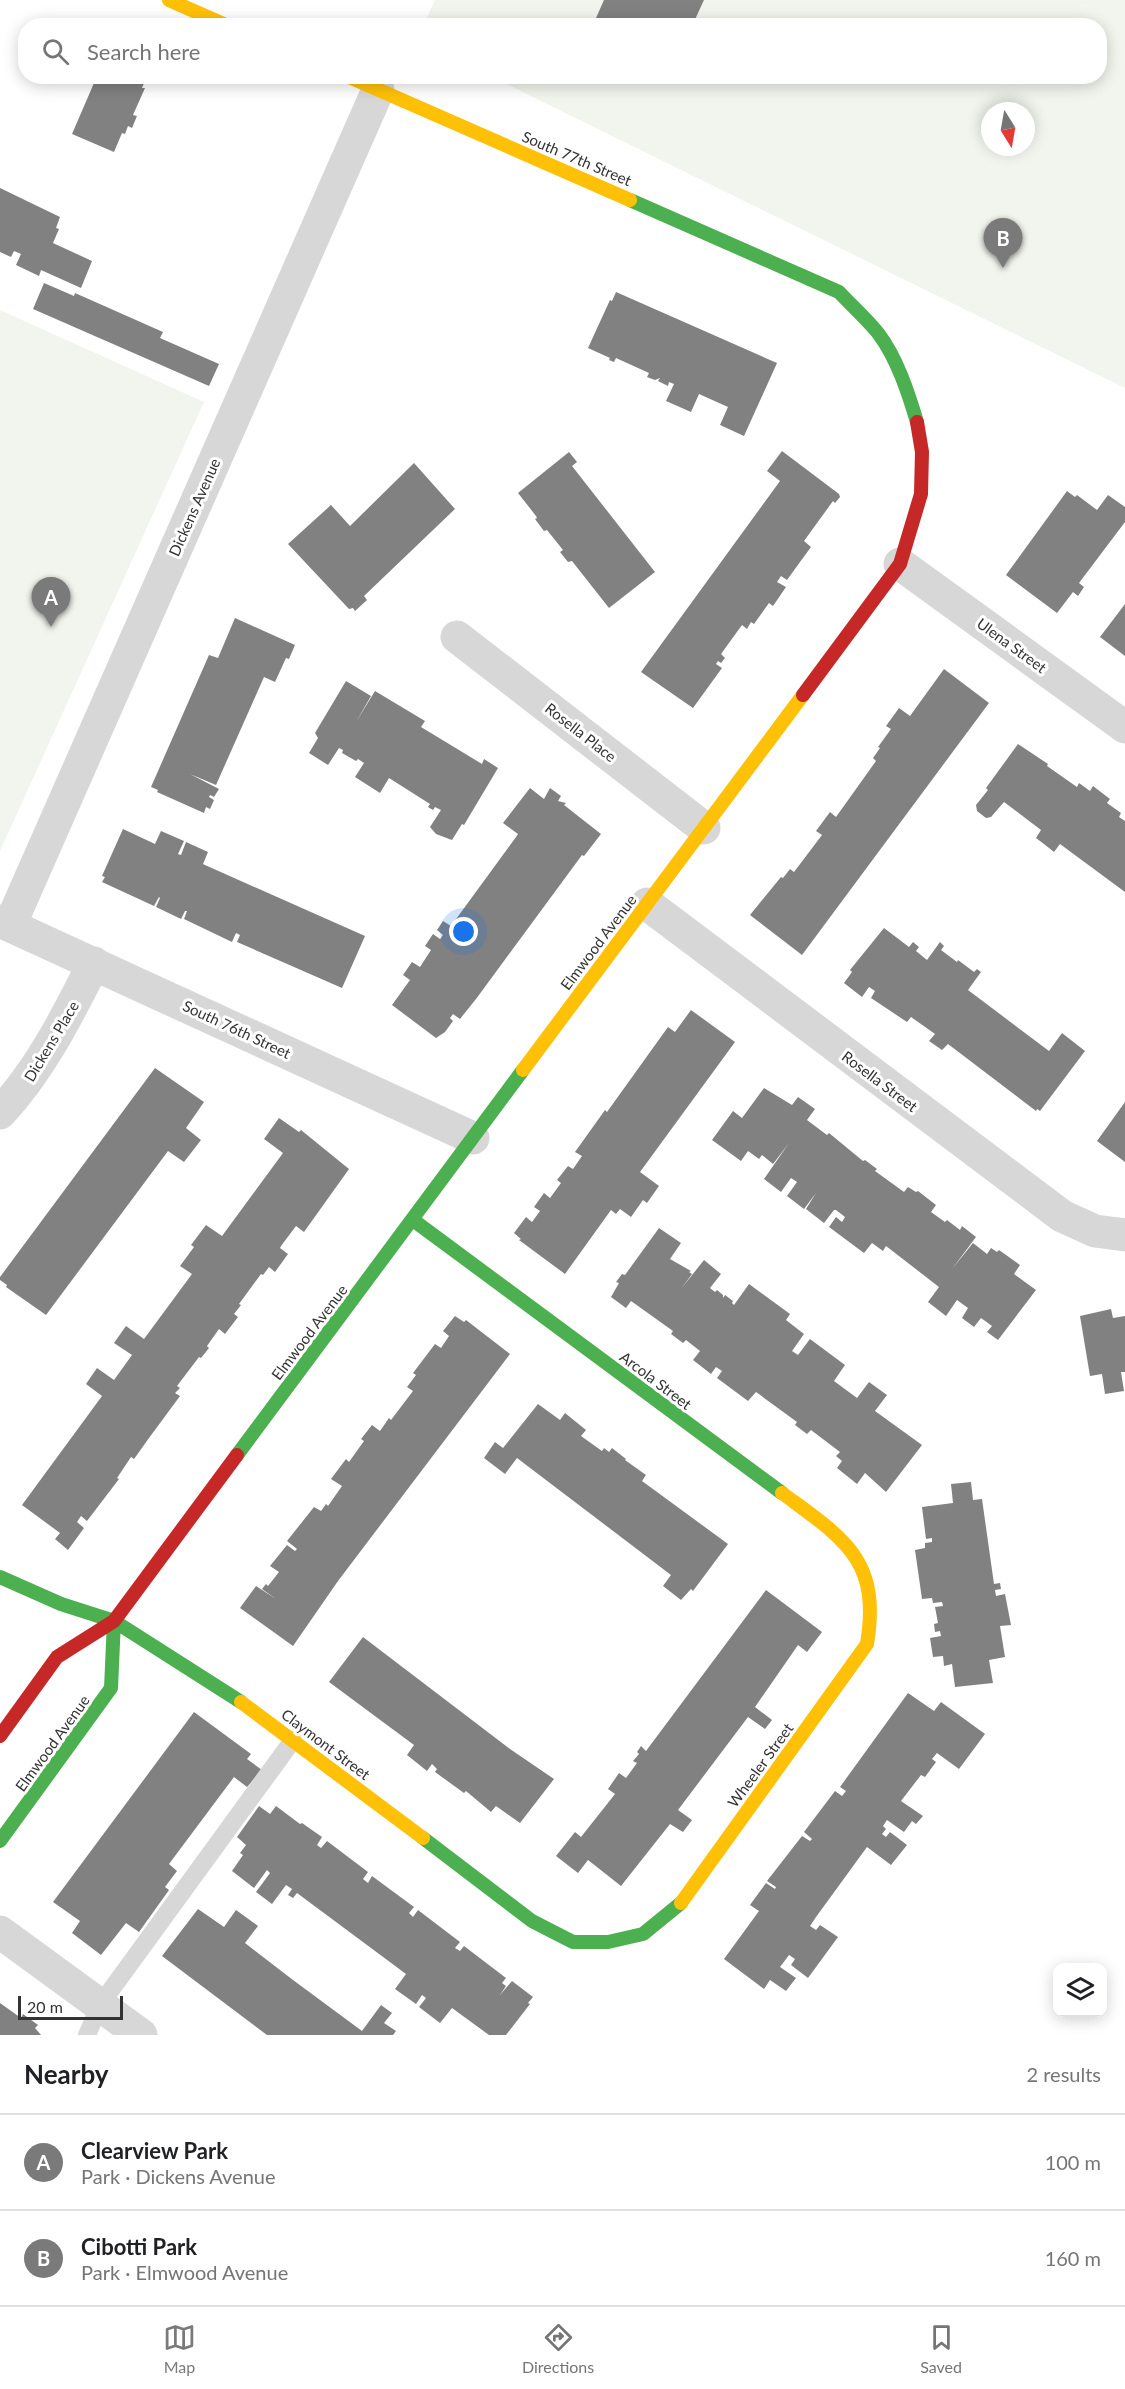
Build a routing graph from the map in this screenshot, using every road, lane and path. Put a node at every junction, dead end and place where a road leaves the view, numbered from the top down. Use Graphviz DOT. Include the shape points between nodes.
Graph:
graph roads {
  1 [pos="169,0"];
  2 [pos="210,18"];
  3 [pos="365,84"];
  4 [pos="378,90"];
  5 [pos="793,270"];
  6 [pos="900,564"];
  7 [pos="458,637"];
  8 [pos="1125,727"];
  9 [pos="704,828"];
  10 [pos="647,904"];
  11 [pos="5,923"];
  12 [pos="94,963"];
  13 [pos="0,1113"];
  14 [pos="473,1138"];
  15 [pos="412,1220"];
  16 [pos="1125,1235"];
  17 [pos="0,1577"];
  18 [pos="866,1578"];
  19 [pos="114,1621"];
  20 [pos="0,1736"];
  21 [pos="293,1740"];
  22 [pos="0,1841"];
  23 [pos="0,1932"];
  24 [pos="622,1939"];
  25 [pos="100,2005"];
  26 [pos="87,2035"];
  27 [pos="141,2035"];
  1 -- 2 [label="street"];
  3 -- 4 [label="street, South 77th Street"];
  4 -- 5 [label="street, South 77th Street"];
  4 -- 11 [label="street, Dickens Avenue"];
  5 -- 6 [label="street, Elmwood Avenue" via="838,292 876,329 908,392 924,465 915,523"];
  6 -- 8 [label="street, Ulena Street"];
  6 -- 9 [label="street, Elmwood Avenue"];
  7 -- 9 [label="street, Rosella Place"];
  9 -- 10 [label="street, Elmwood Avenue"];
  10 -- 14 [label="street, Elmwood Avenue"];
  10 -- 16 [label="street, Rosella Street" via="1062,1216 1095,1231"];
  11 -- 12 [label="street, South 76th Street"];
  12 -- 13 [label="street, Dickens Place" via="64,1024 21,1090"];
  12 -- 14 [label="street, South 76th Street"];
  14 -- 15 [label="street, Elmwood Avenue"];
  15 -- 18 [label="street, Arcola Street" via="848,1545"];
  15 -- 19 [label="street, Elmwood Avenue"];
  17 -- 19 [label="street, Claymont Street" via="61,1604"];
  18 -- 24 [label="street, Wheeler Street" via="871,1603 867,1644 678,1907 643,1934"];
  19 -- 20 [label="street, Elmwood Avenue" via="57,1657"];
  19 -- 21 [label="street, Claymont Street" via="240,1701"];
  19 -- 22 [label="street, Elmwood Avenue" via="111,1688"];
  21 -- 24 [label="street, Claymont Street" via="531,1921 573,1942"];
  21 -- 25 [label="lane"];
  23 -- 25 [label="street"];
  25 -- 26 [label="lane"];
  25 -- 27 [label="street"];
}
